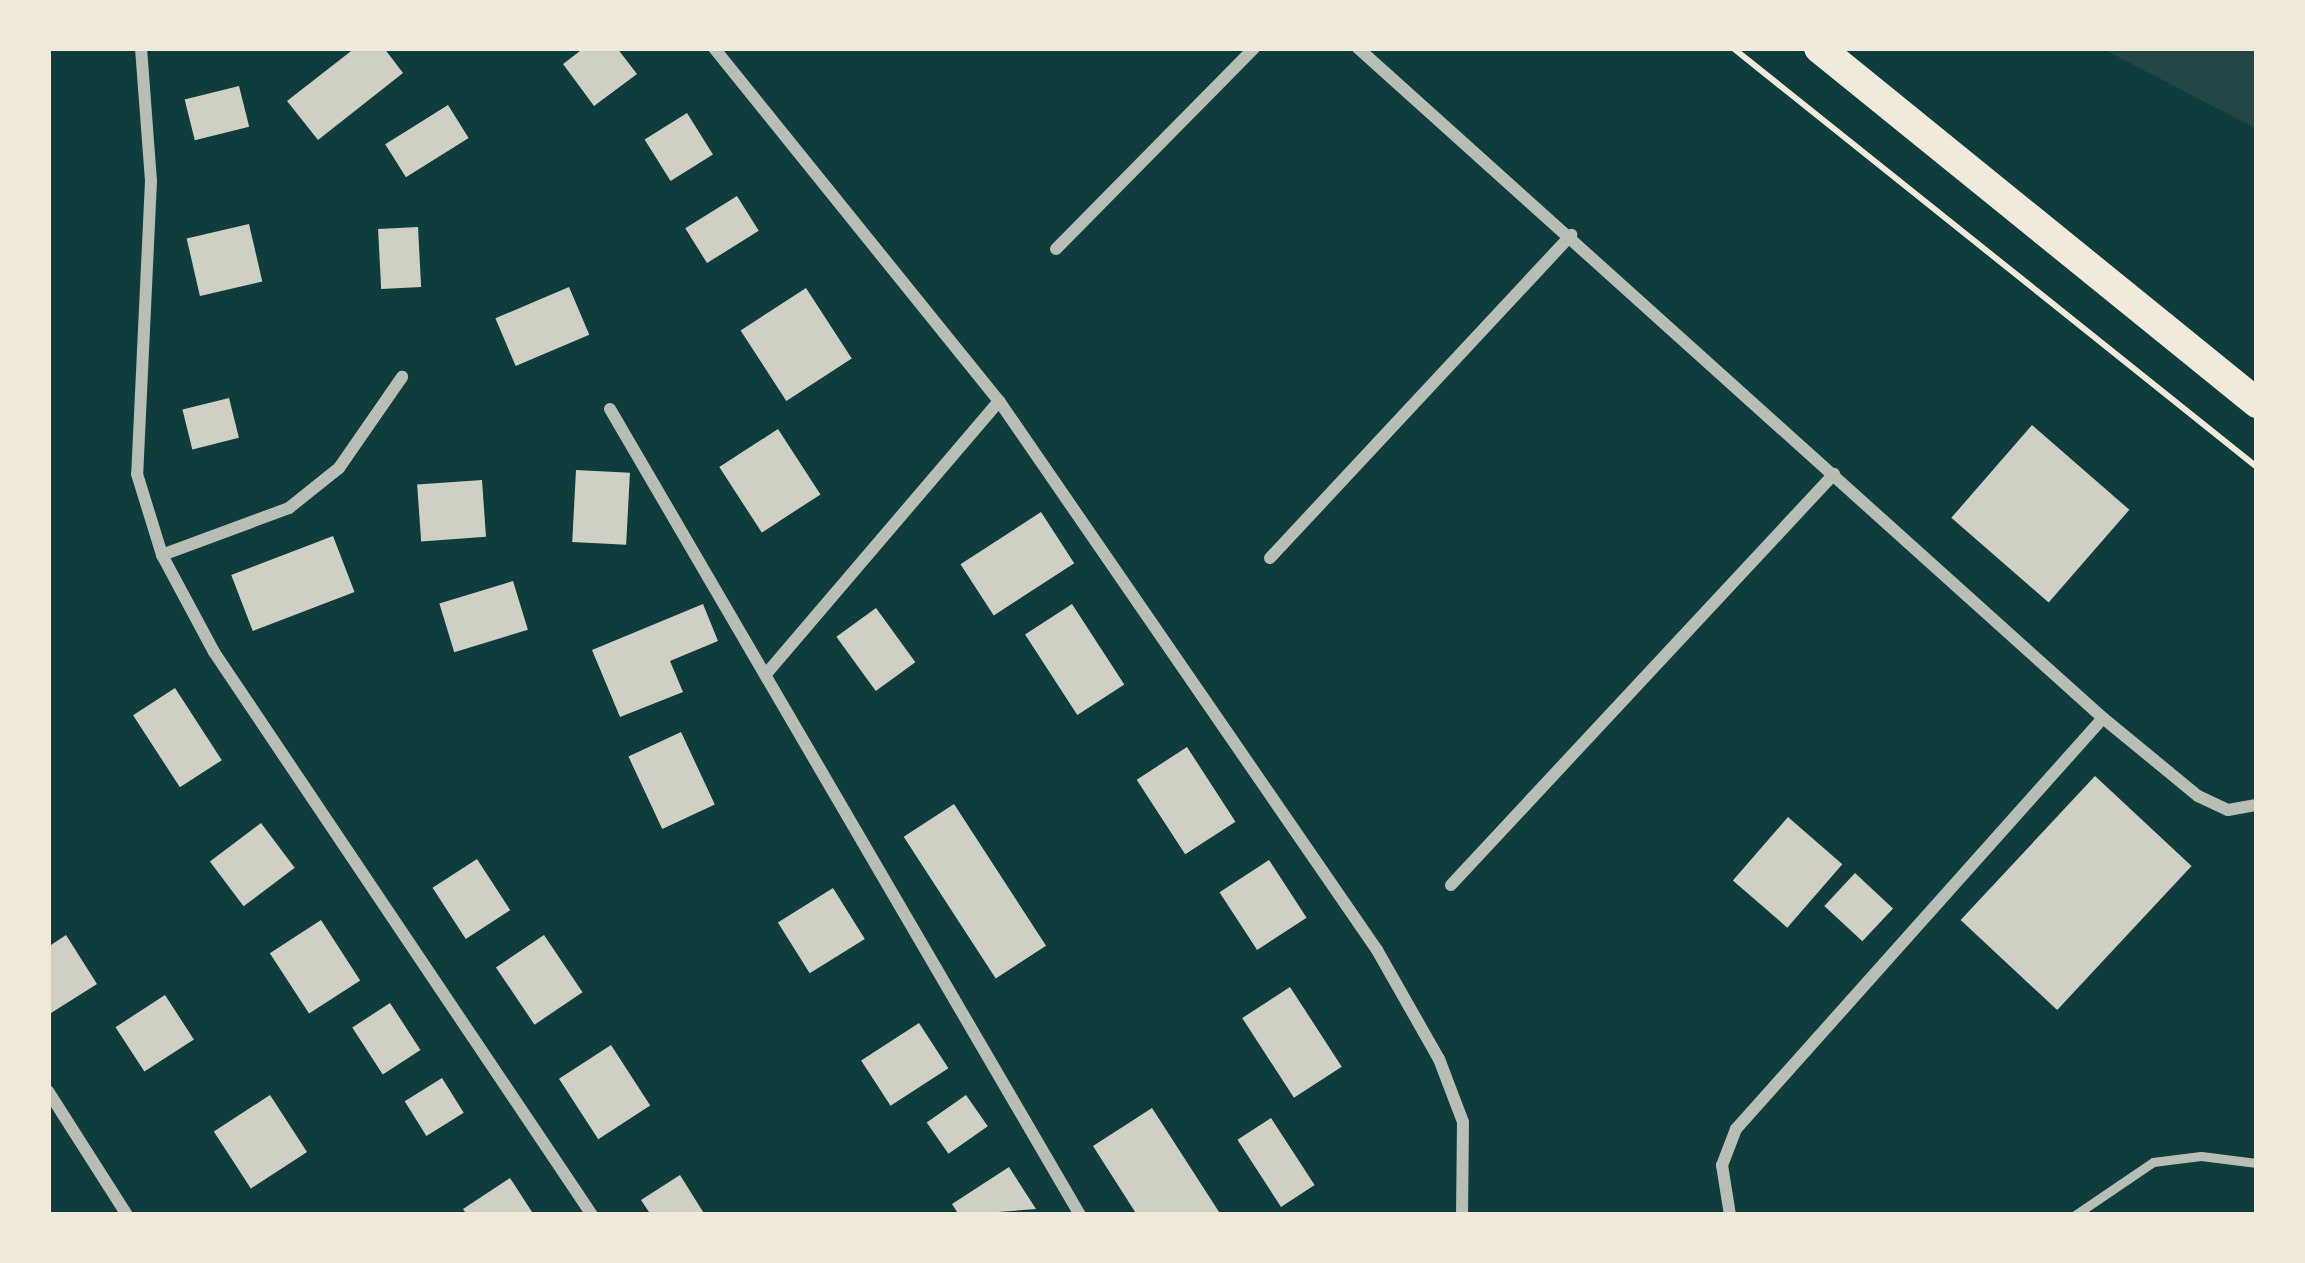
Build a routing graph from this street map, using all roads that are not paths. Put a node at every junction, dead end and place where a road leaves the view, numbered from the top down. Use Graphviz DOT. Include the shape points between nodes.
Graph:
graph roads {
  1 [pos="141,48"];
  2 [pos="713,48"];
  3 [pos="1254,48"];
  4 [pos="1358,48"];
  5 [pos="1819,48"];
  6 [pos="1571,235"];
  7 [pos="1056,249"];
  8 [pos="402,377"];
  9 [pos="999,401"];
  10 [pos="2257,404"];
  11 [pos="610,410"];
  12 [pos="1834,474"];
  13 [pos="162,555"];
  14 [pos="1270,558"];
  15 [pos="766,674"];
  16 [pos="2103,718"];
  17 [pos="2257,805"];
  18 [pos="1450,886"];
  19 [pos="48,1091"];
  20 [pos="2257,1163"];
  21 [pos="127,1215"];
  22 [pos="592,1215"];
  23 [pos="1080,1215"];
  24 [pos="1462,1215"];
  25 [pos="1730,1215"];
  26 [pos="2075,1215"];
  1 -- 13 [label="street" via="151,181 137,474"];
  2 -- 9 [label="street"];
  3 -- 7 [label="street"];
  4 -- 6 [label="street"];
  5 -- 10 [label="main road"];
  6 -- 12 [label="street"];
  6 -- 14 [label="street"];
  8 -- 13 [label="street" via="339,468 289,508"];
  9 -- 15 [label="street"];
  9 -- 24 [label="street" via="1410,1005 1463,1122"];
  11 -- 15 [label="street"];
  12 -- 16 [label="street"];
  12 -- 18 [label="street"];
  13 -- 22 [label="street" via="214,652"];
  15 -- 23 [label="street"];
  16 -- 17 [label="street" via="2198,796 2228,810"];
  16 -- 25 [label="street" via="1736,1129 1722,1165"];
  19 -- 21 [label="street"];
  20 -- 26 [label="lane" via="2201,1156 2153,1162"];
}
